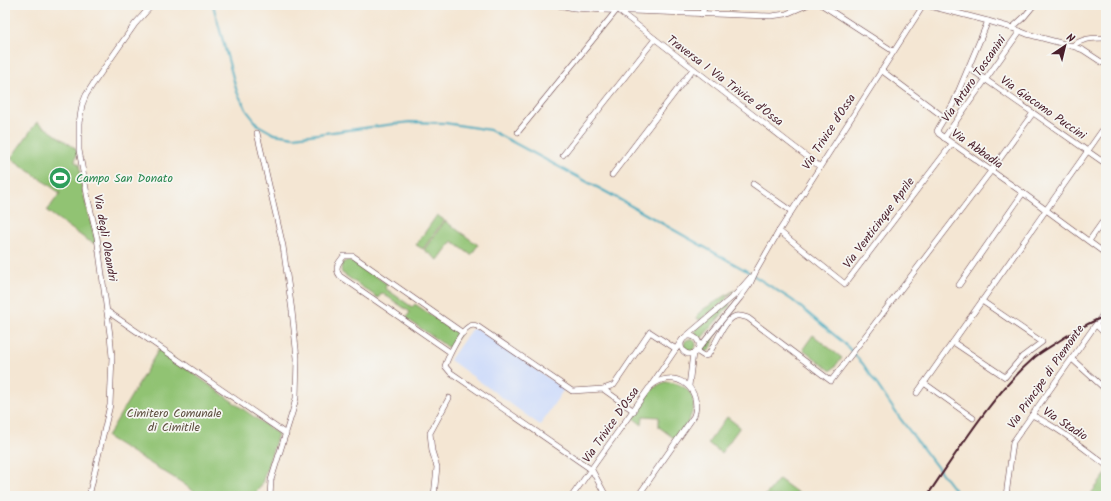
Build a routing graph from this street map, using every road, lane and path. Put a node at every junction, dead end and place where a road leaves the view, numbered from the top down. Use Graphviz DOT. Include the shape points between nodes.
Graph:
graph roads {
  1 [pos="152,5"];
  2 [pos="558,5"];
  3 [pos="706,5"];
  4 [pos="807,5"];
  5 [pos="822,5"];
  6 [pos="922,5"];
  7 [pos="926,5"];
  8 [pos="1034,5"];
  9 [pos="598,7"];
  10 [pos="617,11"];
  11 [pos="701,14"];
  12 [pos="988,21"];
  13 [pos="1012,28"];
  14 [pos="1020,31"];
  15 [pos="1106,38"];
  16 [pos="655,39"];
  17 [pos="1072,46"];
  18 [pos="894,51"];
  19 [pos="1106,65"];
  20 [pos="969,68"];
  21 [pos="693,69"];
  22 [pos="881,70"];
  23 [pos="985,79"];
  24 [pos="1033,113"];
  25 [pos="945,118"];
  26 [pos="1106,125"];
  27 [pos="518,132"];
  28 [pos="257,134"];
  29 [pos="944,138"];
  30 [pos="952,144"];
  31 [pos="1088,151"];
  32 [pos="563,155"];
  33 [pos="1106,164"];
  34 [pos="819,166"];
  35 [pos="991,171"];
  36 [pos="612,175"];
  37 [pos="753,184"];
  38 [pos="1023,193"];
  39 [pos="1046,210"];
  40 [pos="791,211"];
  41 [pos="1106,217"];
  42 [pos="779,231"];
  43 [pos="1089,241"];
  44 [pos="1106,254"];
  45 [pos="748,283"];
  46 [pos="959,285"];
  47 [pos="982,301"];
  48 [pos="1106,310"];
  49 [pos="107,311"];
  50 [pos="1096,325"];
  51 [pos="463,333"];
  52 [pos="1106,335"];
  53 [pos="683,339"];
  54 [pos="953,342"];
  55 [pos="676,349"];
  56 [pos="696,351"];
  57 [pos="450,352"];
  58 [pos="1072,359"];
  59 [pos="924,383"];
  60 [pos="689,386"];
  61 [pos="649,388"];
  62 [pos="603,389"];
  63 [pos="1106,390"];
  64 [pos="917,393"];
  65 [pos="449,398"];
  66 [pos="634,411"];
  67 [pos="1032,415"];
  68 [pos="974,418"];
  69 [pos="286,434"];
  70 [pos="1106,465"];
  71 [pos="592,470"];
  72 [pos="89,496"];
  73 [pos="270,496"];
  74 [pos="434,496"];
  75 [pos="572,496"];
  76 [pos="606,496"];
  77 [pos="638,496"];
  78 [pos="1006,496"];
  1 -- 49 [label="street, Via degli Oleandri" via="135,24 93,84 80,113 79,150 97,237"];
  2 -- 9 [label="street" via="574,8"];
  3 -- 11 [label="street"];
  4 -- 11 [label="street" via="786,14 771,16"];
  5 -- 18 [label="street"];
  6 -- 18 [label="street, Via Trivice d'Ossa"];
  7 -- 12 [label="street"];
  8 -- 13 [label="street"];
  9 -- 10 [label="street"];
  10 -- 11 [label="street"];
  10 -- 16 [label="street, Traversa I Via Trivice d'Ossa"];
  10 -- 27 [label="street"];
  12 -- 13 [label="street"];
  12 -- 20 [label="street, Via Abbadia"];
  13 -- 14 [label="street"];
  14 -- 17 [label="street"];
  14 -- 23 [label="street, Via Arturo Toscanini"];
  15 -- 17 [label="street" via="1088,38"];
  16 -- 21 [label="street, Traversa I Via Trivice d'Ossa"];
  16 -- 32 [label="street"];
  17 -- 19 [label="street"];
  18 -- 22 [label="street, Via Trivice d'Ossa"];
  20 -- 23 [label="street, Via Giacomo Puccini"];
  20 -- 25 [label="street, Via Abbadia" via="954,104"];
  21 -- 34 [label="street, Traversa I Via Trivice d'Ossa"];
  21 -- 36 [label="street"];
  22 -- 25 [label="street"];
  22 -- 34 [label="street, Via Trivice d'Ossa"];
  23 -- 24 [label="street, Via Giacomo Puccini"];
  23 -- 29 [label="street, Via Arturo Toscanini"];
  24 -- 31 [label="street, Via Giacomo Puccini"];
  24 -- 35 [label="street"];
  25 -- 29 [label="street, Via Abbadia" via="937,131"];
  26 -- 31 [label="street"];
  28 -- 69 [label="street" via="283,246 297,358 296,398"];
  29 -- 30 [label="street, Via Abbadia"];
  30 -- 35 [label="street, Via Abbadia"];
  30 -- 42 [label="street, Via Venticinque Aprile" via="845,284"];
  31 -- 33 [label="street, Via Giacomo Puccini"];
  31 -- 39 [label="street"];
  34 -- 40 [label="street, Via Trivice d'Ossa"];
  35 -- 38 [label="street, Via Abbadia"];
  35 -- 56 [label="street" via="831,380 742,316 731,319 708,355 704,356"];
  37 -- 40 [label="street"];
  38 -- 39 [label="street, Via Abbadia"];
  38 -- 46 [label="street"];
  39 -- 43 [label="street, Via Abbadia"];
  39 -- 47 [label="street"];
  40 -- 42 [label="street, Via Trivice d'Ossa"];
  41 -- 43 [label="street"];
  42 -- 45 [label="street, Via Trivice d'Ossa"];
  43 -- 44 [label="street, Via Abbadia"];
  45 -- 53 [label="street"];
  45 -- 56 [label="street" via="740,298"];
  47 -- 54 [label="street"];
  47 -- 54 [label="street" via="1042,342 1022,357 1005,377"];
  48 -- 50 [label="street, Via Principe di Piemonte"];
  49 -- 69 [label="street"];
  49 -- 72 [label="street, Via degli Oleandri" via="112,357 110,405"];
  50 -- 52 [label="street"];
  50 -- 58 [label="street, Via Principe di Piemonte"];
  51 -- 57 [label="street"];
  51 -- 57 [label="street" via="353,256 344,256 339,262 336,268 340,276"];
  51 -- 62 [label="street" via="473,325 477,326 572,391"];
  53 -- 55 [label="street"];
  53 -- 56 [label="street" via="683,351 689,354"];
  53 -- 56 [label="street" via="691,336 695,338 698,341"];
  54 -- 59 [label="street"];
  55 -- 61 [label="street"];
  55 -- 62 [label="street" via="650,332 614,385"];
  56 -- 60 [label="street"];
  57 -- 71 [label="street" via="445,366 450,372"];
  58 -- 63 [label="street"];
  58 -- 67 [label="street, Via Principe di Piemonte"];
  59 -- 64 [label="street"];
  59 -- 68 [label="street"];
  60 -- 61 [label="street, Via Trivice D'Ossa" via="669,379"];
  60 -- 77 [label="street" via="696,399 694,416"];
  61 -- 66 [label="street, Via Trivice D'Ossa"];
  62 -- 66 [label="street"];
  65 -- 74 [label="street" via="430,433 437,467"];
  66 -- 71 [label="street, Via Trivice D'Ossa"];
  67 -- 70 [label="street, Via Stadio" via="1074,440"];
  67 -- 78 [label="street, Via Principe di Piemonte" via="1013,442"];
  69 -- 73 [label="street" via="271,480"];
  71 -- 75 [label="street, Via Trivice D'Ossa"];
  71 -- 76 [label="street"];
}
